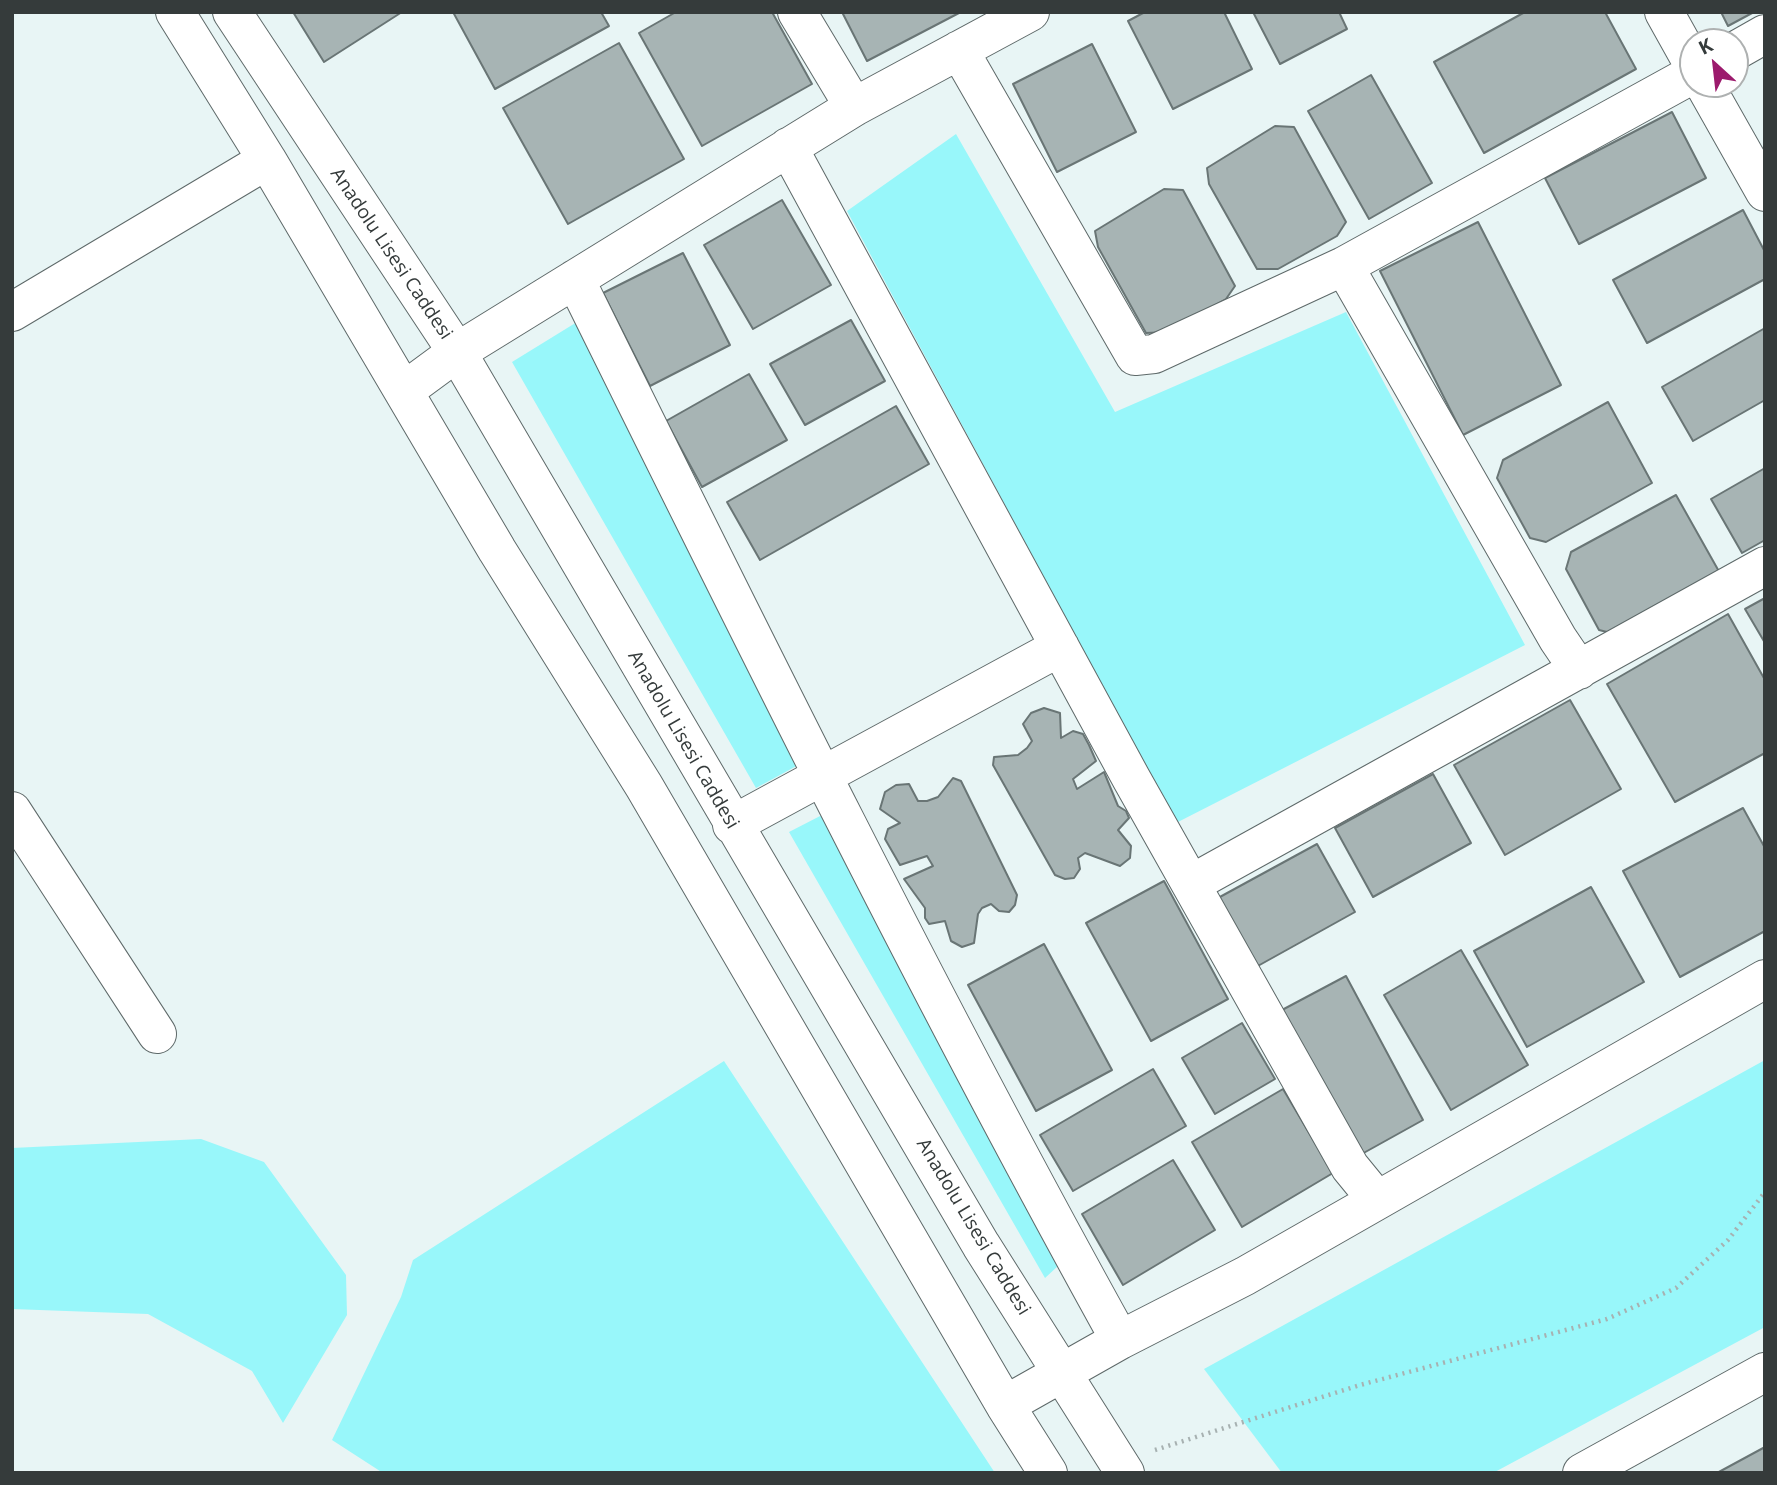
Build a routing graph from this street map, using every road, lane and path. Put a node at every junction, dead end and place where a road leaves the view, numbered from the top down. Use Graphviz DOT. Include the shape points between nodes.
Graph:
graph roads {
  1 [pos="175,12"];
  2 [pos="232,12"];
  3 [pos="797,12"];
  4 [pos="1030,12"];
  5 [pos="1664,12"];
  6 [pos="1765,34"];
  7 [pos="1679,39"];
  8 [pos="1749,43"];
  9 [pos="959,50"];
  10 [pos="1679,82"];
  11 [pos="1712,98"];
  12 [pos="854,107"];
  13 [pos="788,147"];
  14 [pos="267,160"];
  15 [pos="1765,192"];
  16 [pos="1345,266"];
  17 [pos="575,279"];
  18 [pos="12,312"];
  19 [pos="457,352"];
  20 [pos="404,391"];
  21 [pos="1765,566"];
  22 [pos="1060,647"];
  23 [pos="1579,670"];
  24 [pos="824,775"];
  25 [pos="12,811"];
  26 [pos="732,825"];
  27 [pos="1191,884"];
  28 [pos="1765,979"];
  29 [pos="157,1034"];
  30 [pos="1765,1192"];
  31 [pos="1377,1200"];
  32 [pos="1120,1340"];
  33 [pos="1765,1372"];
  34 [pos="1065,1373"];
  35 [pos="1005,1405"];
  36 [pos="1122,1467"];
  37 [pos="1048,1473"];
  38 [pos="1582,1473"];
  1 -- 14 [label="street"];
  2 -- 19 [label="street, Anadolu Lisesi Caddesi"];
  3 -- 12 [label="street"];
  4 -- 9 [label="street"];
  5 -- 7 [label="street"];
  6 -- 8 [label="street"];
  9 -- 12 [label="street"];
  9 -- 16 [label="street" via="1135,356 1154,354"];
  10 -- 16 [label="street"];
  11 -- 15 [label="street"];
  12 -- 13 [label="street"];
  13 -- 17 [label="street"];
  13 -- 22 [label="street"];
  14 -- 18 [label="street"];
  14 -- 20 [label="street"];
  16 -- 23 [label="street"];
  17 -- 19 [label="street"];
  17 -- 24 [label="street"];
  19 -- 20 [label="street"];
  19 -- 26 [label="street, Anadolu Lisesi Caddesi"];
  20 -- 35 [label="street" via="644,786"];
  21 -- 23 [label="street"];
  22 -- 24 [label="street"];
  22 -- 27 [label="street"];
  23 -- 27 [label="street"];
  24 -- 26 [label="street"];
  24 -- 32 [label="street" via="1004,1131"];
  25 -- 29 [label="street"];
  26 -- 34 [label="street, Anadolu Lisesi Caddesi" via="981,1245"];
  27 -- 31 [label="street" via="1350,1167"];
  28 -- 31 [label="street"];
  30 -- 36 [label="path" via="1728,1240 1676,1287 1607,1320 1360,1385"];
  31 -- 32 [label="street" via="1245,1276"];
  32 -- 34 [label="street"];
  33 -- 38 [label="street"];
  34 -- 35 [label="street"];
  34 -- 36 [label="street, Anadolu Lisesi Caddesi"];
  35 -- 37 [label="street"];
}
